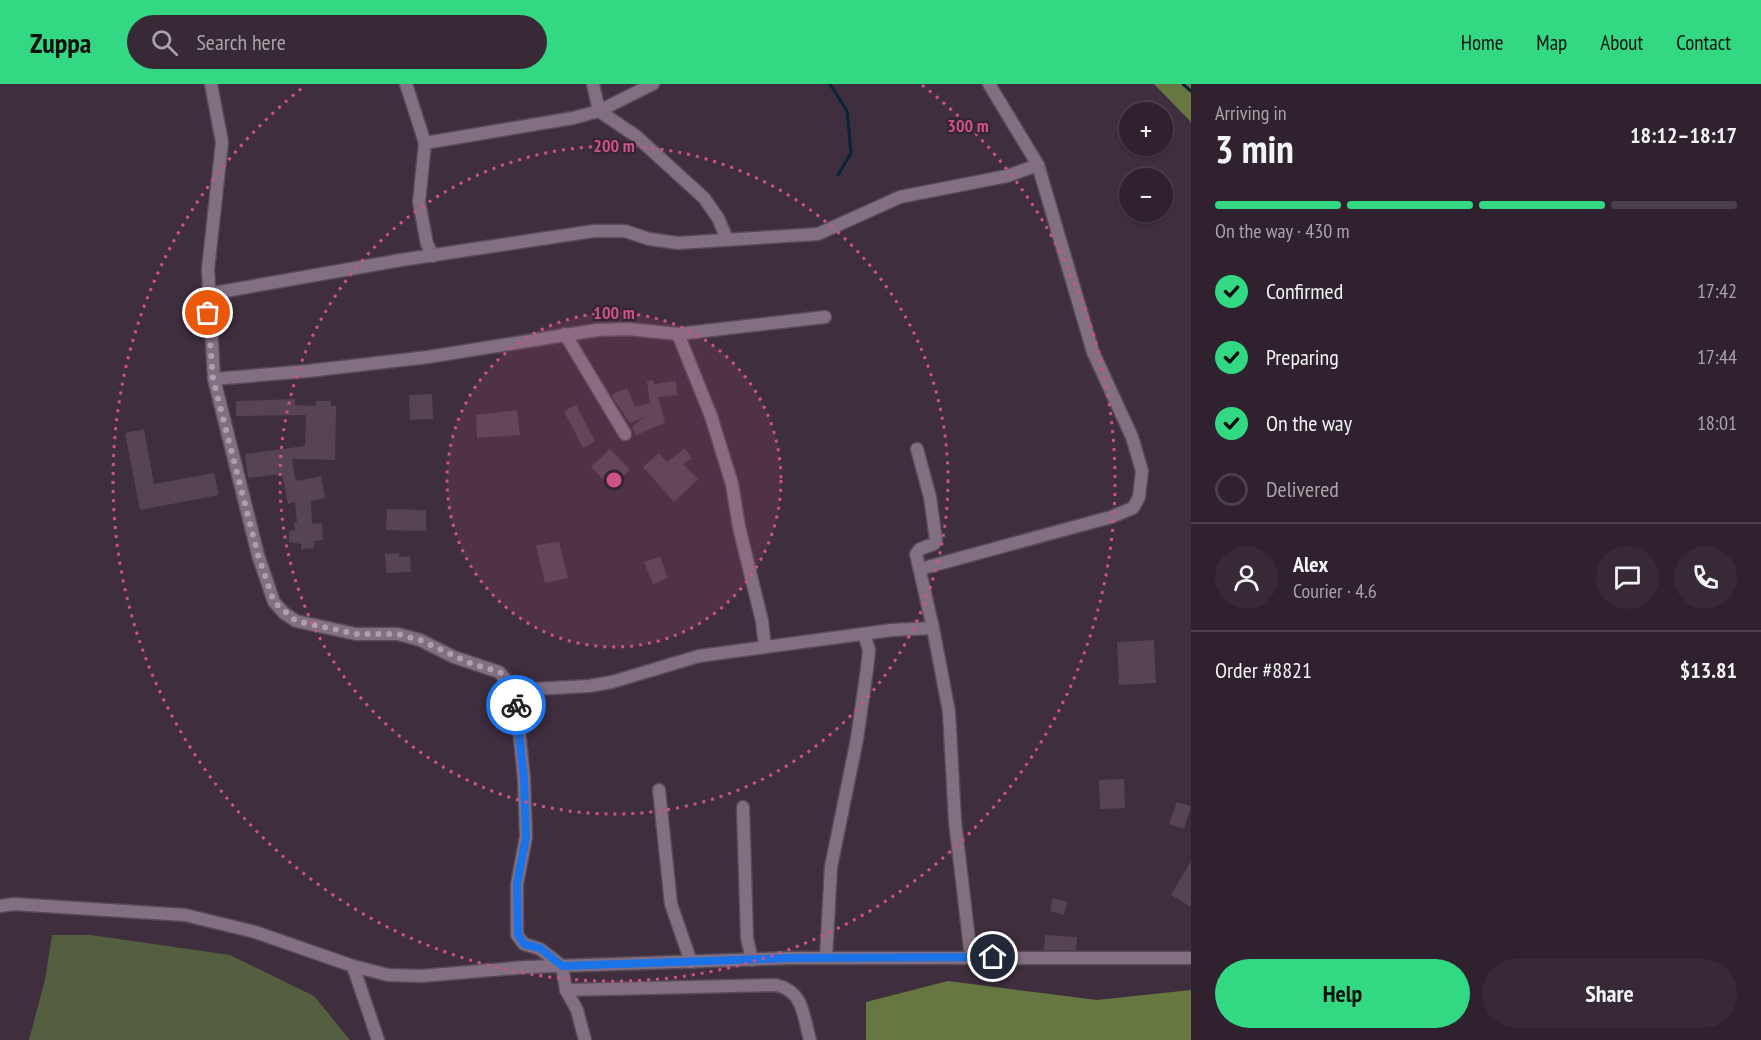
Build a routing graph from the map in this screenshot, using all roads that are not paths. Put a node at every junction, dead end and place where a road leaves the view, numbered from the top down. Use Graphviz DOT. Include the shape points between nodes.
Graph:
graph roads {
  1 [pos="211,84"];
  2 [pos="406,84"];
  3 [pos="593,84"];
  4 [pos="653,84"];
  5 [pos="989,84"];
  6 [pos="599,111"];
  7 [pos="425,143"];
  8 [pos="1038,165"];
  9 [pos="727,239"];
  10 [pos="433,256"];
  11 [pos="208,294"];
  12 [pos="825,317"];
  13 [pos="565,334"];
  14 [pos="678,334"];
  15 [pos="213,379"];
  16 [pos="625,434"];
  17 [pos="917,449"];
  18 [pos="920,569"];
  19 [pos="933,628"];
  20 [pos="864,634"];
  21 [pos="765,646"];
  22 [pos="515,690"];
  23 [pos="659,790"];
  24 [pos="743,807"];
  25 [pos="0,899"];
  26 [pos="15,904"];
  27 [pos="0,906"];
  28 [pos="971,957"];
  29 [pos="826,958"];
  30 [pos="1191,958"];
  31 [pos="752,960"];
  32 [pos="691,962"];
  33 [pos="352,966"];
  34 [pos="562,966"];
  35 [pos="566,990"];
  36 [pos="378,1040"];
  37 [pos="585,1040"];
  38 [pos="810,1040"];
  1 -- 11 [label="street" via="222,142"];
  2 -- 7 [label="street"];
  3 -- 6 [label="street"];
  4 -- 6 [label="street"];
  5 -- 8 [label="street"];
  6 -- 7 [label="street"];
  6 -- 9 [label="street" via="636,136 704,198"];
  7 -- 10 [label="street" via="419,202"];
  8 -- 9 [label="street" via="1007,176 900,197 818,234"];
  8 -- 18 [label="street" via="1093,352 1132,437 1142,471 1139,497 1133,508 1111,517"];
  9 -- 10 [label="street" via="662,242 625,231 603,230"];
  10 -- 11 [label="street"];
  11 -- 15 [label="street"];
  12 -- 14 [label="street"];
  13 -- 14 [label="street" via="628,329"];
  13 -- 15 [label="street" via="428,357"];
  13 -- 16 [label="street"];
  14 -- 21 [label="street" via="711,416 732,484"];
  15 -- 22 [label="street" via="258,555 274,602 284,613 296,621 356,634 398,634 420,640 454,657 500,672"];
  17 -- 18 [label="street" via="936,540 917,551"];
  18 -- 19 [label="street"];
  19 -- 20 [label="street"];
  19 -- 28 [label="street" via="949,712 955,821"];
  20 -- 21 [label="street"];
  20 -- 29 [label="street" via="869,650 867,669 831,867"];
  21 -- 22 [label="street" via="678,661 612,682"];
  22 -- 34 [label="street" via="526,837 517,884 518,935 524,944 540,948"];
  23 -- 32 [label="street" via="671,904"];
  24 -- 31 [label="street" via="747,938"];
  25 -- 26 [label="street"];
  26 -- 27 [label="street"];
  26 -- 33 [label="street" via="184,915 255,932"];
  28 -- 29 [label="street"];
  28 -- 30 [label="street"];
  29 -- 31 [label="street"];
  31 -- 32 [label="street"];
  32 -- 34 [label="street"];
  33 -- 34 [label="street" via="388,975 421,976"];
  33 -- 36 [label="street"];
  34 -- 35 [label="street"];
  35 -- 37 [label="street" via="577,1010"];
  35 -- 38 [label="street" via="776,985 789,988 798,996"];
}
